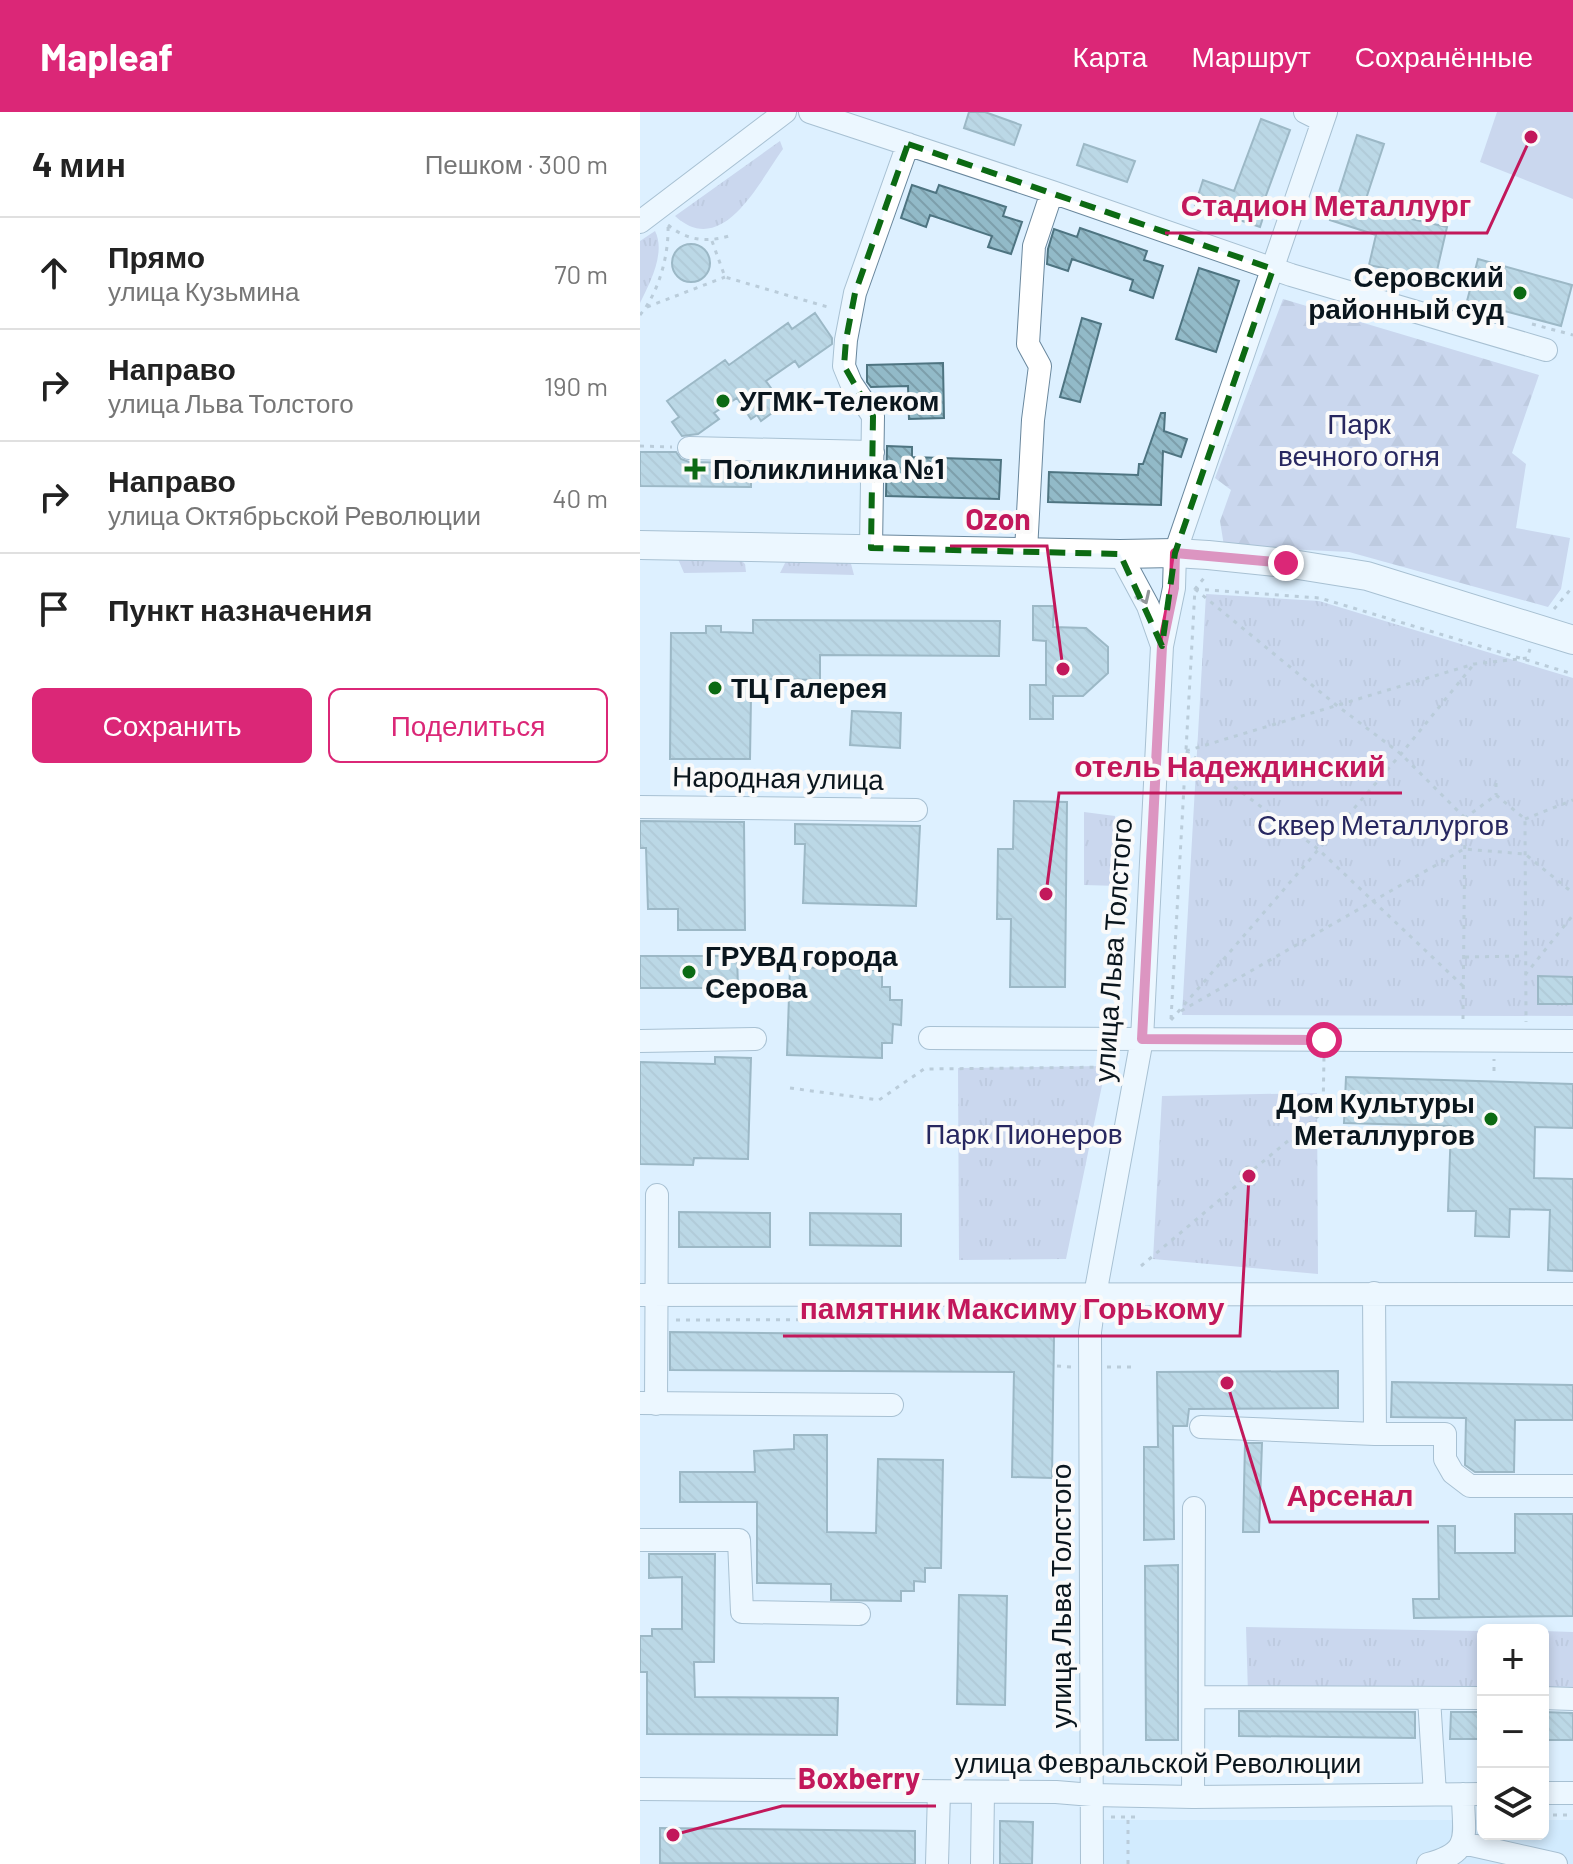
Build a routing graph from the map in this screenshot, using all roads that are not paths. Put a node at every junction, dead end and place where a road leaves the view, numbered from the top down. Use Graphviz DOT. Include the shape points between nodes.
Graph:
graph roads {
  1 [pos="785,112"];
  2 [pos="810,112"];
  3 [pos="1318,115"];
  4 [pos="908,144"];
  5 [pos="1052,192"];
  6 [pos="655,219"];
  7 [pos="1273,269"];
  8 [pos="1546,350"];
  9 [pos="689,448"];
  10 [pos="873,452"];
  11 [pos="640,545"];
  12 [pos="871,548"];
  13 [pos="1026,551"];
  14 [pos="1175,553"];
  15 [pos="1120,554"];
  16 [pos="1573,640"];
  17 [pos="1162,646"];
  18 [pos="640,807"];
  19 [pos="916,810"];
  20 [pos="930,1038"];
  21 [pos="755,1039"];
  22 [pos="1142,1039"];
  23 [pos="640,1041"];
  24 [pos="1573,1041"];
  25 [pos="657,1195"];
  26 [pos="1374,1293"];
  27 [pos="1573,1294"];
  28 [pos="648,1295"];
  29 [pos="1095,1295"];
  30 [pos="648,1404"];
  31 [pos="892,1405"];
  32 [pos="1201,1427"];
  33 [pos="1375,1434"];
  34 [pos="1573,1486"];
  35 [pos="1194,1508"];
  36 [pos="640,1540"];
  37 [pos="859,1614"];
  38 [pos="1194,1697"];
  39 [pos="1429,1698"];
  40 [pos="1477,1698"];
  41 [pos="1549,1698"];
  42 [pos="1573,1699"];
  43 [pos="640,1789"];
  44 [pos="939,1792"];
  45 [pos="983,1792"];
  46 [pos="1549,1793"];
  47 [pos="1573,1793"];
  48 [pos="1435,1794"];
  49 [pos="1473,1794"];
  50 [pos="1092,1795"];
  51 [pos="1193,1797"];
  52 [pos="1463,1843"];
  53 [pos="937,1864"];
  54 [pos="982,1864"];
  55 [pos="1092,1864"];
  56 [pos="1428,1864"];
  57 [pos="1556,1864"];
  1 -- 6 [label="street"];
  2 -- 4 [label="street"];
  3 -- 7 [label="street, улица Льва Толстого"];
  4 -- 5 [label="street"];
  4 -- 10 [label="street" via="855,293 844,366 873,416"];
  5 -- 7 [label="street"];
  5 -- 13 [label="street" via="1034,246 1028,344 1040,366"];
  7 -- 8 [label="street"];
  7 -- 14 [label="street, улица Льва Толстого"];
  9 -- 10 [label="street"];
  10 -- 12 [label="street"];
  11 -- 12 [label="main road"];
  12 -- 13 [label="main road"];
  13 -- 15 [label="main road"];
  14 -- 15 [label="main road"];
  14 -- 16 [label="main road" via="1367,576"];
  14 -- 17 [label="street, улица Льва Толстого"];
  15 -- 17 [label="street, one-way"];
  17 -- 22 [label="street, улица Льва Толстого"];
  18 -- 19 [label="street, Народная улица"];
  20 -- 22 [label="street"];
  21 -- 23 [label="street"];
  22 -- 24 [label="street" via="1169,1030 1324,1040"];
  22 -- 29 [label="street, улица Льва Толстого"];
  25 -- 28 [label="street"];
  26 -- 27 [label="street"];
  26 -- 29 [label="street"];
  26 -- 33 [label="street"];
  28 -- 29 [label="street"];
  28 -- 30 [label="street" via="657,1320"];
  29 -- 50 [label="street, улица Льва Толстого" via="1090,1332"];
  30 -- 31 [label="street"];
  32 -- 33 [label="street"];
  33 -- 34 [label="street" via="1445,1434 1445,1459 1470,1486"];
  35 -- 38 [label="street"];
  36 -- 37 [label="street" via="739,1540 742,1612"];
  38 -- 39 [label="street"];
  38 -- 51 [label="street"];
  39 -- 40 [label="street"];
  39 -- 48 [label="street"];
  41 -- 42 [label="street"];
  43 -- 44 [label="street, улица Февральской Революции"];
  44 -- 45 [label="street, улица Февральской Революции"];
  44 -- 53 [label="street"];
  45 -- 50 [label="street, улица Февральской Революции"];
  45 -- 54 [label="street"];
  46 -- 47 [label="street"];
  48 -- 49 [label="street, улица Февральской Революции"];
  48 -- 51 [label="street, улица Февральской Революции"];
  49 -- 52 [label="street"];
  50 -- 51 [label="street, улица Февральской Революции"];
  50 -- 55 [label="street, улица Льва Толстого"];
  52 -- 56 [label="street" via="1452,1858"];
  52 -- 57 [label="street"];
}
